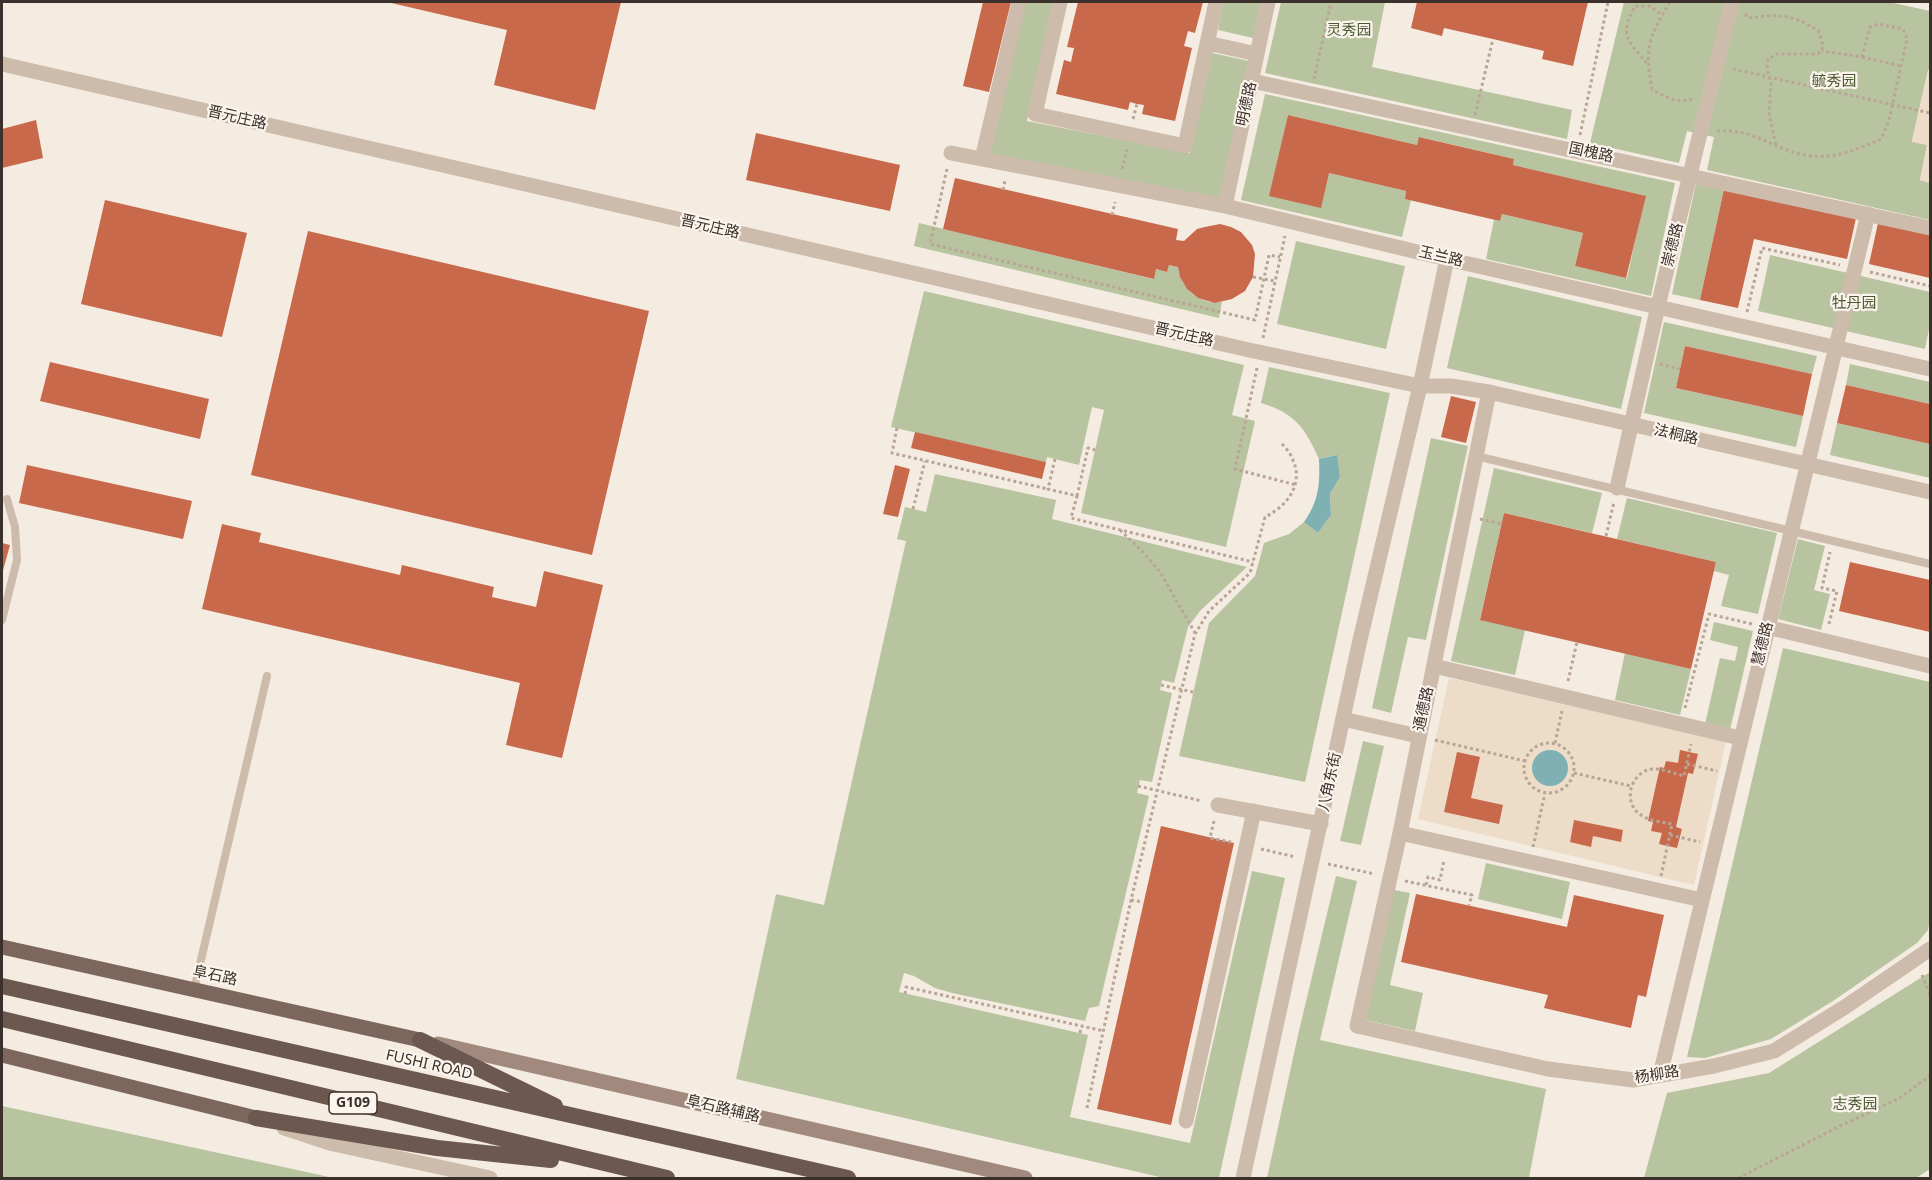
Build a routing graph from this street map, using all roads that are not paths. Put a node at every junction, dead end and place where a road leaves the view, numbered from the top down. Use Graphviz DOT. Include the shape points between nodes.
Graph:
graph roads {
  1 [pos="1019,2"];
  2 [pos="1060,2"];
  3 [pos="1216,2"];
  4 [pos="1268,2"];
  5 [pos="1732,4"];
  6 [pos="1207,43"];
  7 [pos="1257,54"];
  8 [pos="2,64"];
  9 [pos="1252,81"];
  10 [pos="951,153"];
  11 [pos="982,159"];
  12 [pos="1690,175"];
  13 [pos="1225,206"];
  14 [pos="1868,214"];
  15 [pos="1930,228"];
  16 [pos="1447,259"];
  17 [pos="1658,306"];
  18 [pos="1837,347"];
  19 [pos="1930,369"];
  20 [pos="1420,386"];
  21 [pos="1488,392"];
  22 [pos="1632,425"];
  23 [pos="1476,456"];
  24 [pos="1809,465"];
  25 [pos="1617,489"];
  26 [pos="1930,492"];
  27 [pos="7,499"];
  28 [pos="1791,531"];
  29 [pos="1930,564"];
  30 [pos="2,620"];
  31 [pos="1767,627"];
  32 [pos="1434,666"];
  33 [pos="1930,666"];
  34 [pos="267,676"];
  35 [pos="1343,718"];
  36 [pos="1418,736"];
  37 [pos="1740,738"];
  38 [pos="1218,805"];
  39 [pos="1254,811"];
  40 [pos="1321,824"];
  41 [pos="1400,833"];
  42 [pos="1702,900"];
  43 [pos="2,947"];
  44 [pos="1930,949"];
  45 [pos="2,986"];
  46 [pos="194,990"];
  47 [pos="2,1019"];
  48 [pos="1357,1026"];
  49 [pos="420,1040"];
  50 [pos="2,1055"];
  51 [pos="1660,1075"];
  52 [pos="256,1118"];
  53 [pos="580,1118"];
  54 [pos="1186,1121"];
  55 [pos="617,1167"];
  56 [pos="490,1179"];
  57 [pos="668,1179"];
  58 [pos="848,1179"];
  59 [pos="1025,1179"];
  60 [pos="1243,1179"];
  1 -- 11 [label="street"];
  2 -- 6 [label="street" via="1035,114 1185,146"];
  3 -- 6 [label="street"];
  4 -- 7 [label="street, 明德路"];
  5 -- 12 [label="street, 崇德路"];
  6 -- 7 [label="street"];
  7 -- 9 [label="street, 明德路"];
  8 -- 20 [label="street, 晋元庄路"];
  9 -- 12 [label="street, 国槐路"];
  9 -- 13 [label="street, 明德路"];
  10 -- 11 [label="street, 玉兰路"];
  11 -- 13 [label="street, 玉兰路"];
  12 -- 14 [label="street, 国槐路"];
  12 -- 17 [label="street, 崇德路"];
  13 -- 16 [label="street, 玉兰路"];
  14 -- 15 [label="street, 国槐路"];
  14 -- 18 [label="street, 慧德路"];
  16 -- 17 [label="street, 玉兰路"];
  16 -- 20 [label="street, 八角东街"];
  17 -- 18 [label="street, 玉兰路"];
  17 -- 22 [label="street, 崇德路"];
  18 -- 19 [label="street, 玉兰路"];
  18 -- 24 [label="street, 慧德路"];
  20 -- 21 [label="street, 法桐路"];
  20 -- 35 [label="street, 八角东街"];
  21 -- 22 [label="street, 法桐路"];
  21 -- 23 [label="street, 通德路"];
  22 -- 24 [label="street, 法桐路"];
  22 -- 25 [label="street, 崇德路"];
  23 -- 25 [label="lane"];
  23 -- 32 [label="street, 通德路"];
  24 -- 26 [label="street, 法桐路"];
  24 -- 28 [label="street, 慧德路"];
  25 -- 28 [label="lane"];
  27 -- 30 [label="lane" via="15,527 17,560"];
  28 -- 29 [label="lane"];
  28 -- 31 [label="street, 慧德路"];
  31 -- 33 [label="street"];
  31 -- 37 [label="street, 慧德路"];
  32 -- 36 [label="street, 通德路"];
  32 -- 37 [label="street"];
  34 -- 46 [label="lane"];
  35 -- 36 [label="street"];
  35 -- 40 [label="street, 八角东街"];
  36 -- 41 [label="street, 通德路"];
  37 -- 42 [label="street, 慧德路"];
  38 -- 39 [label="street"];
  39 -- 40 [label="street"];
  39 -- 54 [label="street"];
  40 -- 60 [label="street, 八角东街"];
  41 -- 42 [label="street"];
  41 -- 48 [label="street, 通德路"];
  42 -- 51 [label="street, 慧德路"];
  43 -- 46 [label="main road, 阜石路"];
  44 -- 51 [label="street, 杨柳路" via="1774,1051"];
  45 -- 53 [label="highway, FUSHI ROAD / G109"];
  46 -- 49 [label="main road, 阜石路"];
  47 -- 55 [label="highway, G109"];
  48 -- 51 [label="street, 杨柳路" via="1548,1069 1633,1080"];
  49 -- 53 [label="highway"];
  49 -- 59 [label="main road, 阜石路辅路"];
  50 -- 52 [label="main road"];
  52 -- 55 [label="highway" via="437,1148"];
  52 -- 56 [label="street" via="329,1143"];
  53 -- 58 [label="highway, FUSHI ROAD / G109"];
  55 -- 57 [label="highway, G109"];
}
